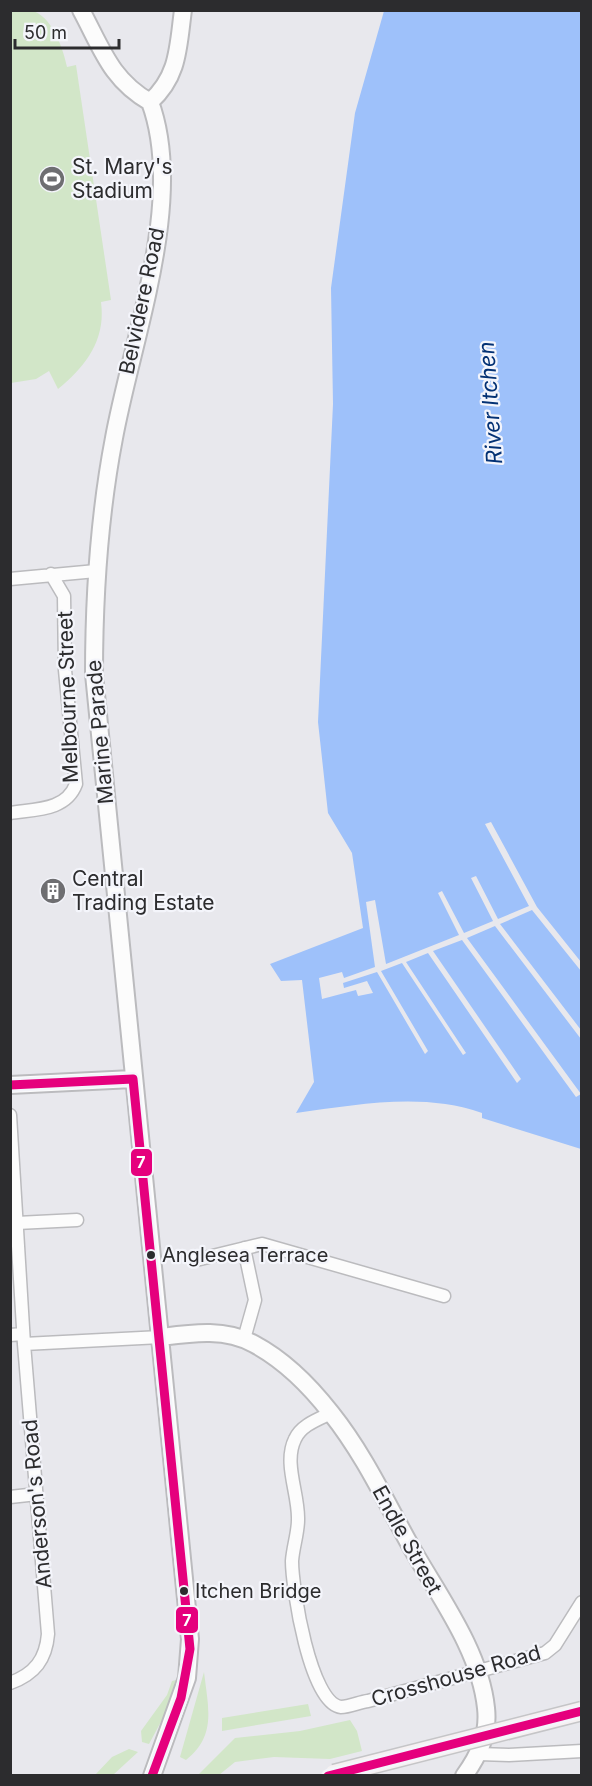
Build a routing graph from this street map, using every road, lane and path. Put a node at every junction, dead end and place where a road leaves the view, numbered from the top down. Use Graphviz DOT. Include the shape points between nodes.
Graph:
graph roads {
  1 [pos="81,10"];
  2 [pos="183,10"];
  3 [pos="150,102"];
  4 [pos="124,386"];
  5 [pos="96,571"];
  6 [pos="51,574"];
  7 [pos="10,579"];
  8 [pos="10,813"];
  9 [pos="133,1078"];
  10 [pos="10,1085"];
  11 [pos="10,1115"];
  12 [pos="77,1220"];
  13 [pos="17,1223"];
  14 [pos="244,1248"];
  15 [pos="196,1260"];
  16 [pos="444,1296"];
  17 [pos="161,1337"];
  18 [pos="19,1338"];
  19 [pos="244,1339"];
  20 [pos="331,1413"];
  21 [pos="37,1494"];
  22 [pos="10,1497"];
  23 [pos="582,1602"];
  24 [pos="476,1670"];
  25 [pos="10,1683"];
  26 [pos="582,1711"];
  27 [pos="582,1751"];
  28 [pos="479,1754"];
  29 [pos="334,1774"];
  30 [pos="152,1776"];
  31 [pos="464,1776"];
  1 -- 3 [label="main road" via="119,80"];
  2 -- 3 [label="main road" via="171,77 165,89"];
  3 -- 4 [label="main road, Belvidere Road" via="162,150 159,229"];
  4 -- 5 [label="main road, Marine Parade" via="101,516"];
  5 -- 6 [label="street"];
  5 -- 9 [label="main road, Marine Parade" via="94,674"];
  6 -- 7 [label="street"];
  6 -- 8 [label="street, Melbourne Street" via="64,596 64,670 76,784 58,805"];
  9 -- 10 [label="main road"];
  9 -- 17 [label="main road, Marine Parade"];
  11 -- 13 [label="street, Anderson's Road"];
  12 -- 13 [label="street"];
  13 -- 18 [label="street, Anderson's Road"];
  14 -- 15 [label="street"];
  14 -- 16 [label="street" via="262,1244"];
  14 -- 19 [label="street" via="255,1300"];
  17 -- 18 [label="street"];
  17 -- 19 [label="main road" via="209,1333"];
  17 -- 30 [label="main road, Marine Parade" via="190,1649 184,1688"];
  18 -- 21 [label="street, Anderson's Road"];
  19 -- 20 [label="main road, Endle Street" via="279,1360"];
  20 -- 24 [label="main road, Endle Street" via="373,1479 465,1643"];
  20 -- 24 [label="street, Crosshouse Road" via="304,1428 296,1437 290,1457 298,1520 292,1561 298,1616 320,1688 330,1702 340,1707"];
  21 -- 22 [label="street"];
  21 -- 25 [label="street, Anderson's Road" via="48,1634 43,1658 34,1670"];
  23 -- 24 [label="street, Crosshouse Road" via="549,1650"];
  24 -- 28 [label="main road, Endle Street" via="487,1714"];
  26 -- 29 [label="main road, bridge"];
  27 -- 28 [label="street"];
  28 -- 31 [label="main road"];
}
